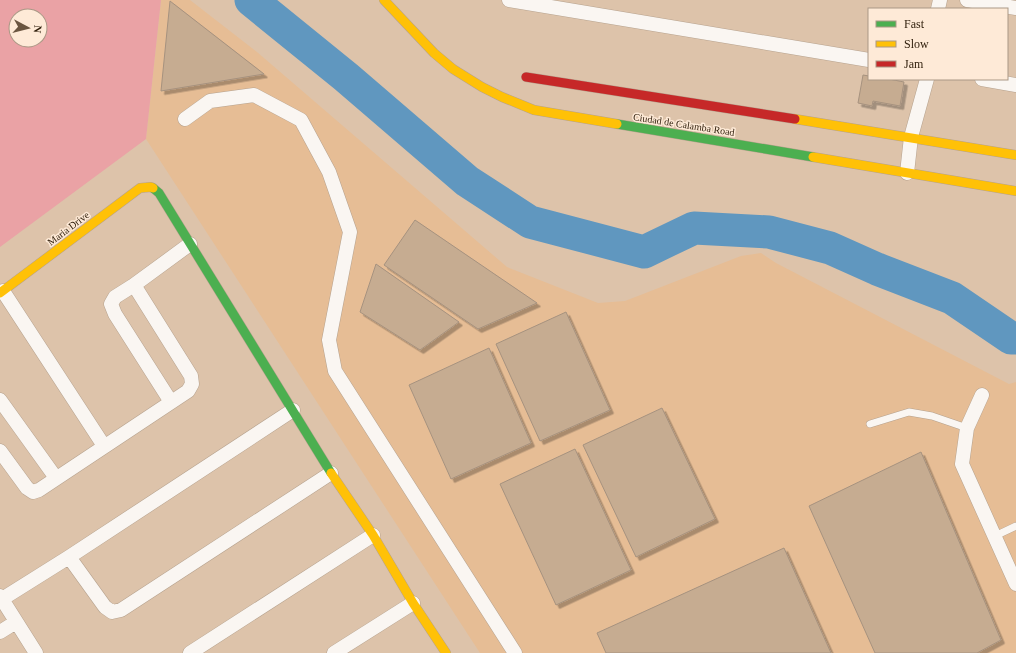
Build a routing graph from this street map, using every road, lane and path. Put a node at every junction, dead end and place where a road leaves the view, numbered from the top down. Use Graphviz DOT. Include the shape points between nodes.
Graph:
graph roads {
  1 [pos="384,0"];
  2 [pos="509,0"];
  3 [pos="967,0"];
  4 [pos="1016,8"];
  5 [pos="868,60"];
  6 [pos="526,77"];
  7 [pos="927,80"];
  8 [pos="989,80"];
  9 [pos="1016,84"];
  10 [pos="185,119"];
  11 [pos="911,137"];
  12 [pos="1016,155"];
  13 [pos="907,173"];
  14 [pos="1016,191"];
  15 [pos="190,244"];
  16 [pos="134,285"];
  17 [pos="1,292"];
  18 [pos="982,395"];
  19 [pos="0,400"];
  20 [pos="172,402"];
  21 [pos="294,410"];
  22 [pos="870,424"];
  23 [pos="967,428"];
  24 [pos="104,446"];
  25 [pos="0,451"];
  26 [pos="331,473"];
  27 [pos="56,478"];
  28 [pos="1016,526"];
  29 [pos="373,535"];
  30 [pos="995,536"];
  31 [pos="69,557"];
  32 [pos="1016,584"];
  33 [pos="1,597"];
  34 [pos="413,603"];
  35 [pos="16,622"];
  36 [pos="0,632"];
  37 [pos="36,653"];
  38 [pos="190,653"];
  39 [pos="334,653"];
  40 [pos="446,653"];
  41 [pos="515,653"];
  1 -- 13 [label="street, Ciudad de Calamba Road" via="452,68 497,96 534,110"];
  2 -- 5 [label="street"];
  3 -- 4 [label="street"];
  6 -- 11 [label="street"];
  7 -- 11 [label="street"];
  8 -- 9 [label="street"];
  10 -- 41 [label="street" via="210,101 254,95 301,120 328,172 350,232 329,340 335,372"];
  11 -- 12 [label="street"];
  11 -- 13 [label="street"];
  13 -- 14 [label="street, Ciudad de Calamba Road"];
  15 -- 16 [label="street"];
  15 -- 17 [label="street, Maria Drive" via="158,193 151,187 140,188"];
  15 -- 21 [label="street"];
  16 -- 20 [label="street" via="191,376 192,384 188,391"];
  16 -- 20 [label="street" via="115,297 112,304 115,314"];
  17 -- 24 [label="street"];
  18 -- 23 [label="street"];
  19 -- 27 [label="street"];
  20 -- 24 [label="street"];
  21 -- 26 [label="street"];
  21 -- 31 [label="street"];
  22 -- 23 [label="lane" via="909,412 932,416"];
  23 -- 30 [label="street" via="962,464"];
  24 -- 27 [label="street"];
  25 -- 27 [label="street" via="26,488 33,492"];
  26 -- 29 [label="street"];
  26 -- 31 [label="street" via="121,610 112,612 105,607"];
  28 -- 30 [label="lane"];
  29 -- 34 [label="street"];
  29 -- 38 [label="street"];
  30 -- 32 [label="street"];
  31 -- 33 [label="street"];
  33 -- 35 [label="street"];
  34 -- 39 [label="street"];
  34 -- 40 [label="street"];
  35 -- 36 [label="street"];
  35 -- 37 [label="street"];
}
